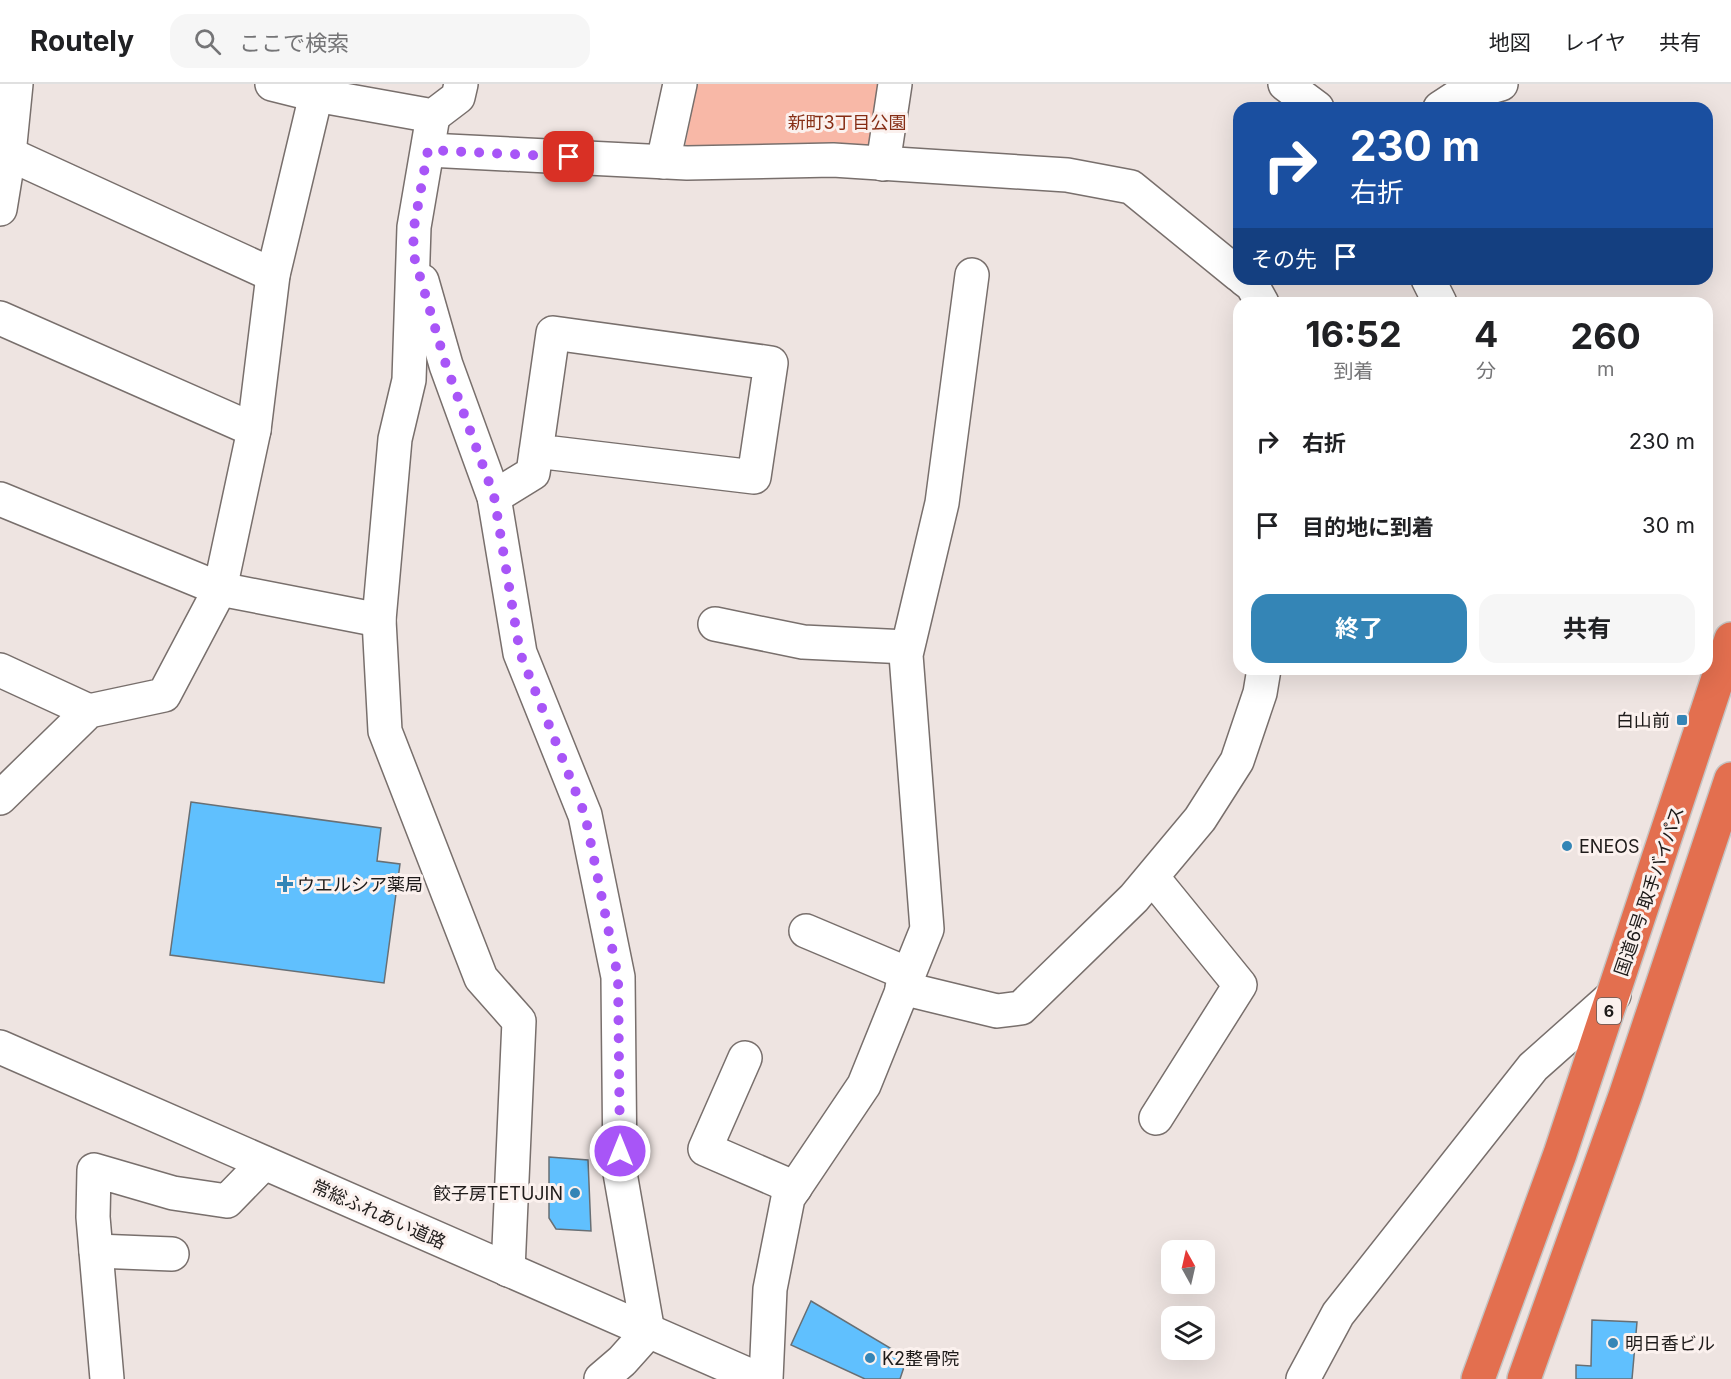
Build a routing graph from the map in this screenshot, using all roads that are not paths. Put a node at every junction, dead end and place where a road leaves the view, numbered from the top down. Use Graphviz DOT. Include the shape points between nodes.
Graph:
graph roads {
  1 [pos="16,84"];
  2 [pos="272,84"];
  3 [pos="461,84"];
  4 [pos="680,84"];
  5 [pos="895,84"];
  6 [pos="1285,84"];
  7 [pos="1501,84"];
  8 [pos="316,95"];
  9 [pos="1309,102"];
  10 [pos="1449,102"];
  11 [pos="434,116"];
  12 [pos="428,150"];
  13 [pos="9,154"];
  14 [pos="663,162"];
  15 [pos="883,164"];
  16 [pos="0,209"];
  17 [pos="413,253"];
  18 [pos="1233,269"];
  19 [pos="972,274"];
  20 [pos="273,275"];
  21 [pos="0,318"];
  22 [pos="254,430"];
  23 [pos="536,450"];
  24 [pos="494,496"];
  25 [pos="0,499"];
  26 [pos="220,589"];
  27 [pos="379,620"];
  28 [pos="716,624"];
  29 [pos="1731,639"];
  30 [pos="907,647"];
  31 [pos="0,670"];
  32 [pos="1263,675"];
  33 [pos="89,711"];
  34 [pos="1731,779"];
  35 [pos="0,798"];
  36 [pos="1724,825"];
  37 [pos="1153,879"];
  38 [pos="806,931"];
  39 [pos="905,981"];
  40 [pos="1614,995"];
  41 [pos="0,1047"];
  42 [pos="745,1058"];
  43 [pos="1156,1118"];
  44 [pos="264,1163"];
  45 [pos="795,1188"];
  46 [pos="96,1251"];
  47 [pos="172,1254"];
  48 [pos="508,1270"];
  49 [pos="648,1332"];
  50 [pos="107,1379"];
  51 [pos="601,1379"];
  52 [pos="758,1379"];
  53 [pos="766,1379"];
  54 [pos="1302,1379"];
  55 [pos="1478,1379"];
  56 [pos="1524,1379"];
  1 -- 13 [label="street"];
  2 -- 8 [label="street"];
  3 -- 11 [label="street" via="458,97"];
  4 -- 14 [label="street"];
  5 -- 15 [label="street"];
  6 -- 9 [label="street"];
  7 -- 10 [label="street"];
  8 -- 11 [label="street"];
  8 -- 20 [label="street"];
  11 -- 12 [label="street"];
  12 -- 14 [label="street"];
  12 -- 17 [label="street"];
  13 -- 16 [label="street"];
  13 -- 20 [label="street"];
  14 -- 15 [label="street" via="833,160"];
  15 -- 18 [label="street" via="1066,175 1131,187"];
  17 -- 24 [label="street" via="446,365"];
  17 -- 27 [label="street" via="409,380 395,440"];
  19 -- 30 [label="street" via="942,503"];
  20 -- 22 [label="street"];
  21 -- 22 [label="street"];
  22 -- 26 [label="street"];
  23 -- 23 [label="street" via="553,333 771,363 754,477"];
  23 -- 24 [label="street" via="533,473"];
  24 -- 49 [label="street" via="520,653 585,815 618,977 620,1173"];
  25 -- 26 [label="street"];
  26 -- 27 [label="street"];
  26 -- 33 [label="street" via="164,695"];
  27 -- 48 [label="street" via="385,731 481,978 519,1021"];
  28 -- 30 [label="street" via="804,642"];
  29 -- 40 [label="highway, 国道6号 取手バイパス / 6"];
  30 -- 39 [label="street" via="927,929"];
  31 -- 33 [label="street"];
  32 -- 37 [label="street" via="1237,761 1200,819"];
  33 -- 35 [label="street"];
  34 -- 36 [label="highway, 6"];
  36 -- 56 [label="highway, 6"];
  37 -- 39 [label="street" via="1021,1008 997,1011"];
  37 -- 43 [label="street" via="1240,985"];
  38 -- 39 [label="street"];
  39 -- 45 [label="street" via="864,1085"];
  40 -- 54 [label="street" via="1533,1067 1338,1314"];
  40 -- 55 [label="highway, 国道6号 取手バイパス / 6"];
  41 -- 44 [label="street, 常総ふれあい道路"];
  42 -- 45 [label="street" via="705,1149"];
  44 -- 46 [label="street" via="227,1201 173,1193 94,1170"];
  44 -- 48 [label="street, 常総ふれあい道路"];
  45 -- 53 [label="street" via="788,1198 770,1289"];
  46 -- 47 [label="street"];
  46 -- 50 [label="street"];
  48 -- 49 [label="street, 常総ふれあい道路"];
  49 -- 51 [label="street"];
  49 -- 52 [label="street, 常総ふれあい道路"];
}
